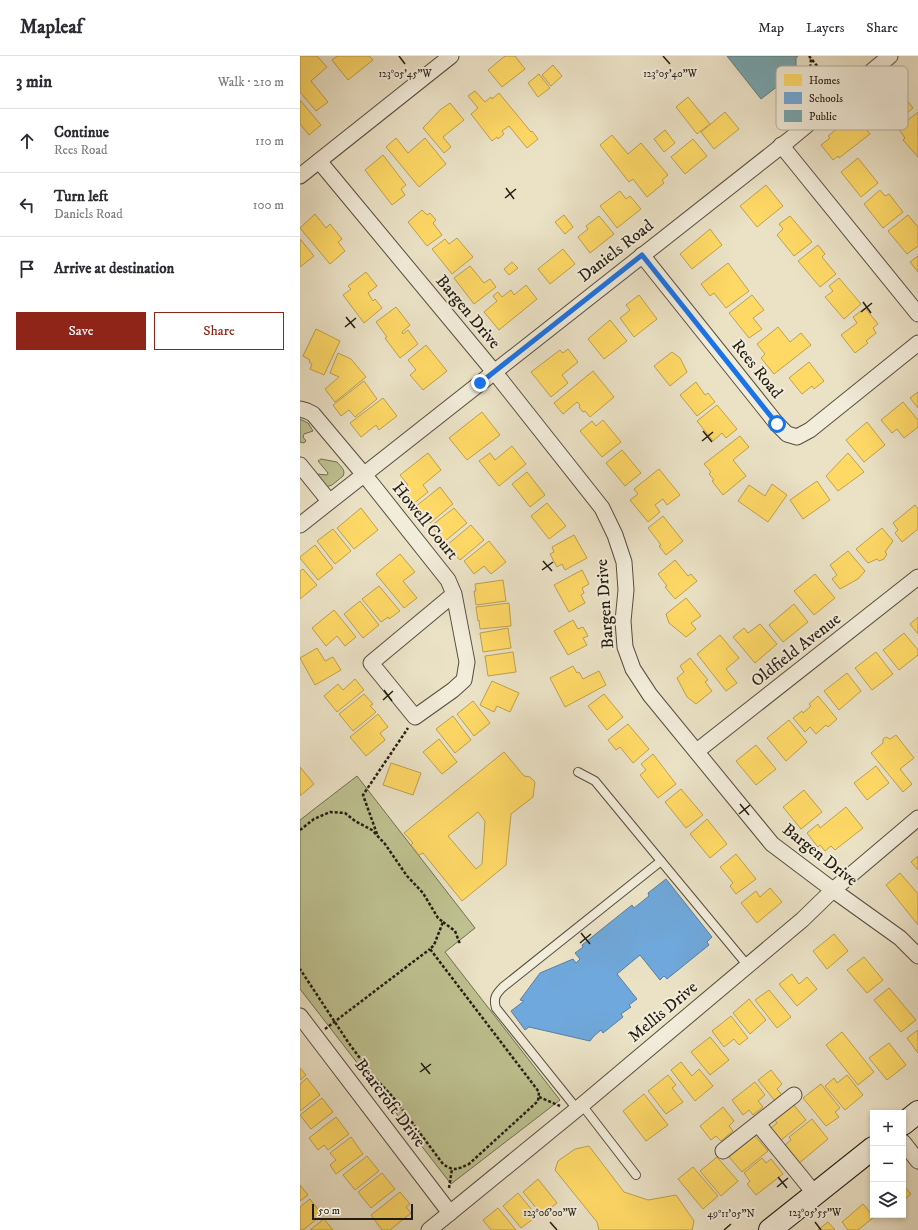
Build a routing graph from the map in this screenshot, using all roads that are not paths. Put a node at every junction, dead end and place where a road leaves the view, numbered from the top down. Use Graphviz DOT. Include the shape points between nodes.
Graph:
graph roads {
  1 [pos="451,56"];
  2 [pos="890,56"];
  3 [pos="878,66"];
  4 [pos="800,130"];
  5 [pos="780,146"];
  6 [pos="319,161"];
  7 [pos="300,176"];
  8 [pos="642,255"];
  9 [pos="918,314"];
  10 [pos="918,343"];
  11 [pos="494,372"];
  12 [pos="300,409"];
  13 [pos="300,465"];
  14 [pos="363,474"];
  15 [pos="329,501"];
  16 [pos="300,525"];
  17 [pos="918,578"];
  18 [pos="454,594"];
  19 [pos="696,752"];
  20 [pos="578,772"];
  21 [pos="918,818"];
  22 [pos="661,861"];
  23 [pos="833,890"];
  24 [pos="918,956"];
  25 [pos="748,966"];
  26 [pos="300,1016"];
  27 [pos="794,1095"];
  28 [pos="580,1107"];
  29 [pos="918,1112"];
  30 [pos="906,1122"];
  31 [pos="758,1124"];
  32 [pos="906,1146"];
  33 [pos="870,1150"];
  34 [pos="723,1152"];
  35 [pos="918,1161"];
  36 [pos="636,1175"];
  37 [pos="815,1194"];
  38 [pos="450,1213"];
  39 [pos="429,1230"];
  40 [pos="770,1230"];
  1 -- 6 [label="street"];
  2 -- 3 [label="street, Daniels Road"];
  4 -- 5 [label="street, Daniels Road"];
  5 -- 8 [label="street, Daniels Road"];
  5 -- 9 [label="street"];
  6 -- 7 [label="street"];
  6 -- 11 [label="street, Bargen Drive"];
  8 -- 10 [label="street, Rees Road" via="787,434 798,437 810,430"];
  8 -- 11 [label="street, Daniels Road"];
  11 -- 14 [label="street, Daniels Road"];
  11 -- 19 [label="street, Bargen Drive" via="602,508 624,562 625,647 633,669 650,695"];
  12 -- 14 [label="street" via="313,414"];
  13 -- 15 [label="street"];
  14 -- 15 [label="street, Daniels Road"];
  14 -- 18 [label="street, Howell Court" via="448,580"];
  15 -- 16 [label="street, Daniels Road"];
  17 -- 19 [label="street, Oldfield Avenue"];
  18 -- 18 [label="street, Howell Court" via="371,663 415,717 464,680 467,662"];
  19 -- 23 [label="street, Bargen Drive" via="772,844"];
  20 -- 22 [label="lane" via="595,781"];
  21 -- 23 [label="street, Mellis Drive"];
  22 -- 25 [label="lane"];
  22 -- 28 [label="lane" via="503,987 494,1000 496,1008"];
  23 -- 24 [label="street, Bargen Drive" via="900,938"];
  23 -- 25 [label="street, Mellis Drive"];
  25 -- 28 [label="street, Mellis Drive"];
  26 -- 38 [label="street, Bearcroft Drive"];
  27 -- 31 [label="street"];
  28 -- 36 [label="lane"];
  28 -- 38 [label="street, Mellis Drive"];
  29 -- 30 [label="main road"];
  31 -- 34 [label="street"];
  31 -- 37 [label="street"];
  32 -- 35 [label="street"];
  33 -- 37 [label="main road"];
  37 -- 40 [label="main road"];
  38 -- 39 [label="street, Mellis Drive"];
}
